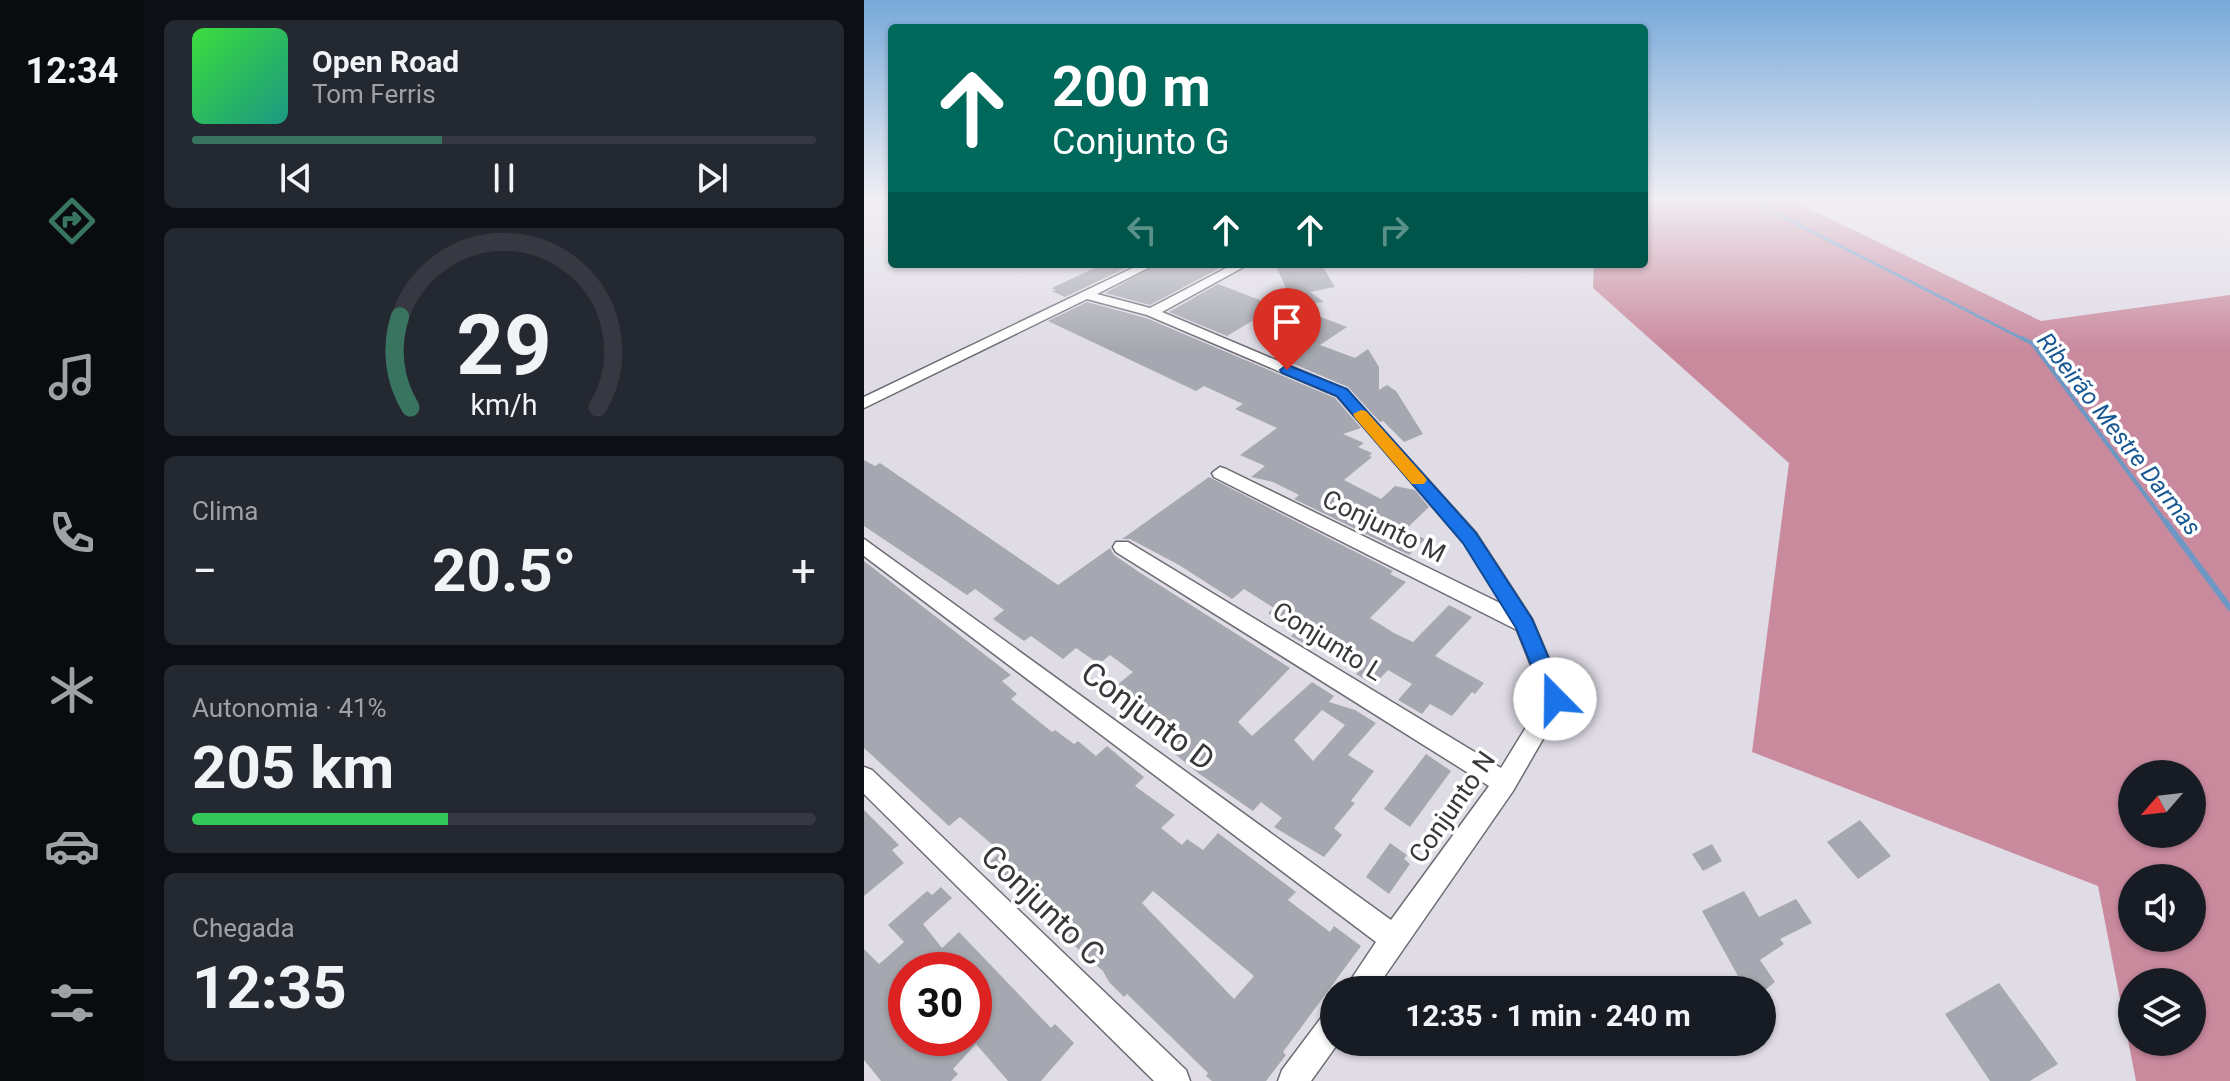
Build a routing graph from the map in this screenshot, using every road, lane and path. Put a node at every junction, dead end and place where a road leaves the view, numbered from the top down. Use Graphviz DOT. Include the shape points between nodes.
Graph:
graph roads {
  1 [pos="1142,268"];
  2 [pos="1235,268"];
  3 [pos="1085,295"];
  4 [pos="1152,312"];
  5 [pos="864,403"];
  6 [pos="1220,473"];
  7 [pos="864,546"];
  8 [pos="1122,547"];
  9 [pos="1525,625"];
  10 [pos="864,778"];
  11 [pos="1505,783"];
  12 [pos="1394,939"];
  13 [pos="1368,976"];
  14 [pos="1320,1043"];
  15 [pos="1175,1081"];
  16 [pos="1293,1081"];
  1 -- 3 [label="street"];
  2 -- 4 [label="street"];
  3 -- 4 [label="street"];
  3 -- 5 [label="street"];
  4 -- 9 [label="street, Conjunto N" via="1342,393 1470,538"];
  6 -- 9 [label="street, Conjunto M"];
  7 -- 12 [label="street, Conjunto D"];
  8 -- 11 [label="street, Conjunto L"];
  9 -- 11 [label="street, Conjunto N" via="1555,699"];
  10 -- 15 [label="street, Conjunto C"];
  11 -- 12 [label="street, Conjunto N"];
  12 -- 13 [label="street, Conjunto N"];
  14 -- 16 [label="street"];
}
